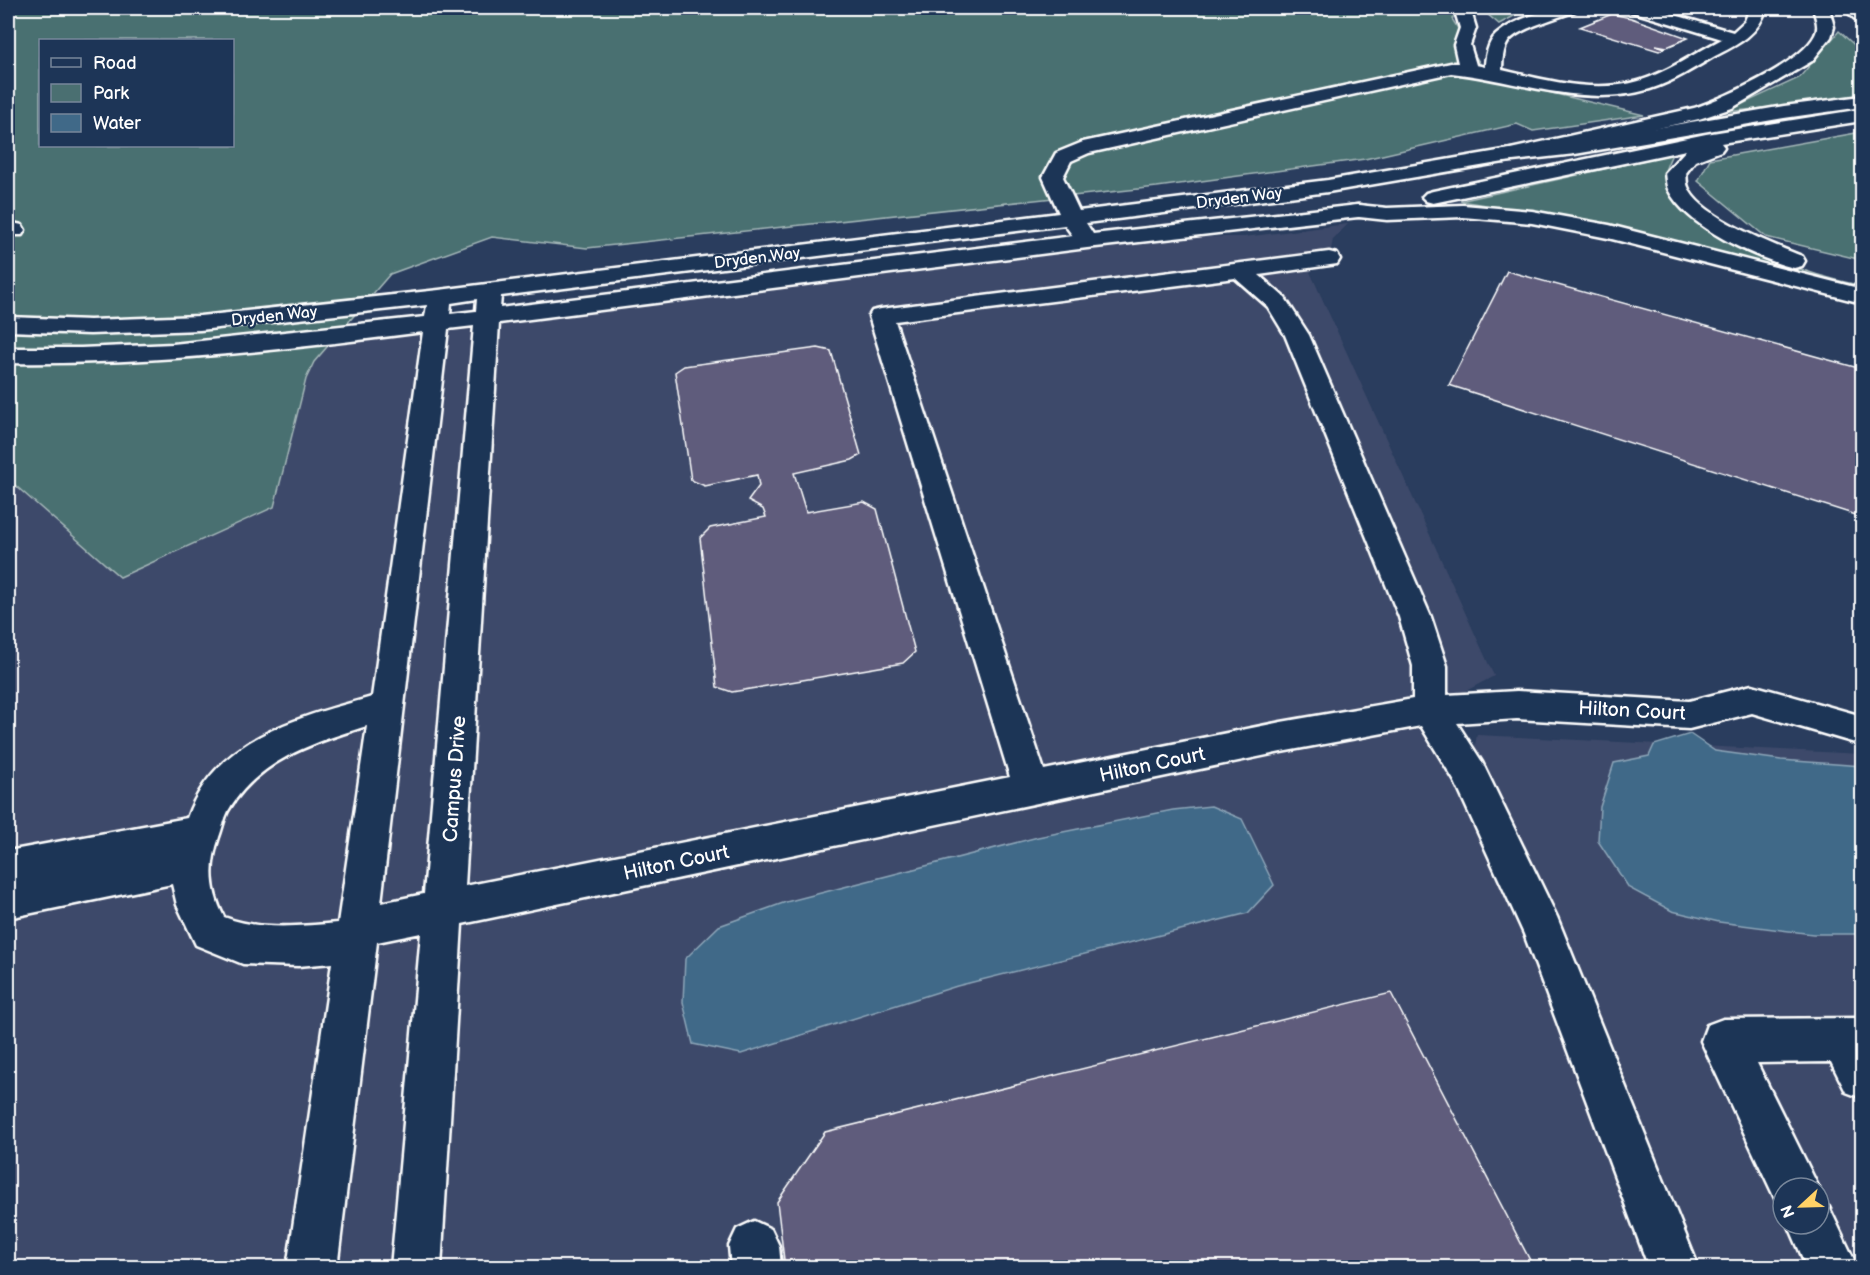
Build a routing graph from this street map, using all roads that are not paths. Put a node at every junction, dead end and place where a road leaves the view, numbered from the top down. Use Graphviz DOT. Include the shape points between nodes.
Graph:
graph roads {
  1 [pos="1462,8"];
  2 [pos="1569,8"];
  3 [pos="1636,8"];
  4 [pos="1758,8"];
  5 [pos="1821,8"];
  6 [pos="1851,8"];
  7 [pos="1863,17"];
  8 [pos="1735,38"];
  9 [pos="1468,69"];
  10 [pos="1493,73"];
  11 [pos="1863,102"];
  12 [pos="1863,115"];
  13 [pos="1822,120"];
  14 [pos="1504,156"];
  15 [pos="1358,211"];
  16 [pos="1072,219"];
  17 [pos="1087,241"];
  18 [pos="1329,259"];
  19 [pos="1241,271"];
  20 [pos="1863,280"];
  21 [pos="1863,296"];
  22 [pos="489,303"];
  23 [pos="438,310"];
  24 [pos="8,324"];
  25 [pos="8,355"];
  26 [pos="388,706"];
  27 [pos="1430,710"];
  28 [pos="1863,730"];
  29 [pos="1032,788"];
  30 [pos="197,847"];
  31 [pos="8,869"];
  32 [pos="8,899"];
  33 [pos="445,910"];
  34 [pos="357,934"];
  35 [pos="1856,1052"];
  36 [pos="1789,1176"];
  37 [pos="1818,1236"];
  38 [pos="312,1268"];
  39 [pos="416,1268"];
  40 [pos="1674,1268"];
  41 [pos="1833,1268"];
  1 -- 9 [label="main road" via="1468,28 1462,45"];
  2 -- 10 [label="main road" via="1520,27 1501,39"];
  3 -- 8 [label="main road"];
  4 -- 8 [label="main road" via="1750,26"];
  5 -- 14 [label="main road" via="1826,27 1816,46 1795,64 1742,96 1699,113"];
  6 -- 7 [label="main road"];
  8 -- 10 [label="main road" via="1644,85 1600,93 1563,90"];
  9 -- 10 [label="main road"];
  9 -- 16 [label="main road" via="1451,68 1083,148 1063,158 1053,177"];
  11 -- 14 [label="main road"];
  12 -- 13 [label="main road"];
  13 -- 15 [label="main road"];
  13 -- 20 [label="main road" via="1690,155 1681,163 1676,178 1679,190 1695,209 1734,236 1790,260"];
  14 -- 16 [label="main road, Dryden Way" via="1362,181"];
  15 -- 17 [label="main road, Dryden Way"];
  15 -- 21 [label="main road" via="1387,214 1463,210 1532,217 1609,232"];
  16 -- 17 [label="main road"];
  16 -- 22 [label="main road, Dryden Way"];
  17 -- 22 [label="main road, Dryden Way"];
  18 -- 19 [label="main road"];
  19 -- 27 [label="main road" via="1277,303 1298,335 1415,617 1430,666"];
  19 -- 29 [label="main road" via="880,316"];
  22 -- 23 [label="main road, Dryden Way"];
  22 -- 33 [label="main road, Campus Drive"];
  23 -- 24 [label="main road, Dryden Way" via="90,327"];
  23 -- 25 [label="main road, Dryden Way" via="173,352"];
  23 -- 26 [label="main road"];
  26 -- 30 [label="main road, Hilton Court" via="298,733 260,753 233,775 212,803"];
  26 -- 34 [label="main road"];
  27 -- 28 [label="main road, Hilton Court" via="1517,705 1689,715 1752,699"];
  27 -- 29 [label="main road, Hilton Court"];
  27 -- 40 [label="main road" via="1469,773 1543,931"];
  29 -- 33 [label="main road, Hilton Court"];
  30 -- 31 [label="main road"];
  30 -- 32 [label="main road"];
  30 -- 34 [label="main road, Hilton Court" via="190,882 210,931 243,944 298,946"];
  33 -- 34 [label="main road, Hilton Court"];
  33 -- 39 [label="main road, Campus Drive"];
  34 -- 38 [label="main road"];
  35 -- 36 [label="main road" via="1723,1041"];
  37 -- 41 [label="main road"];
}
